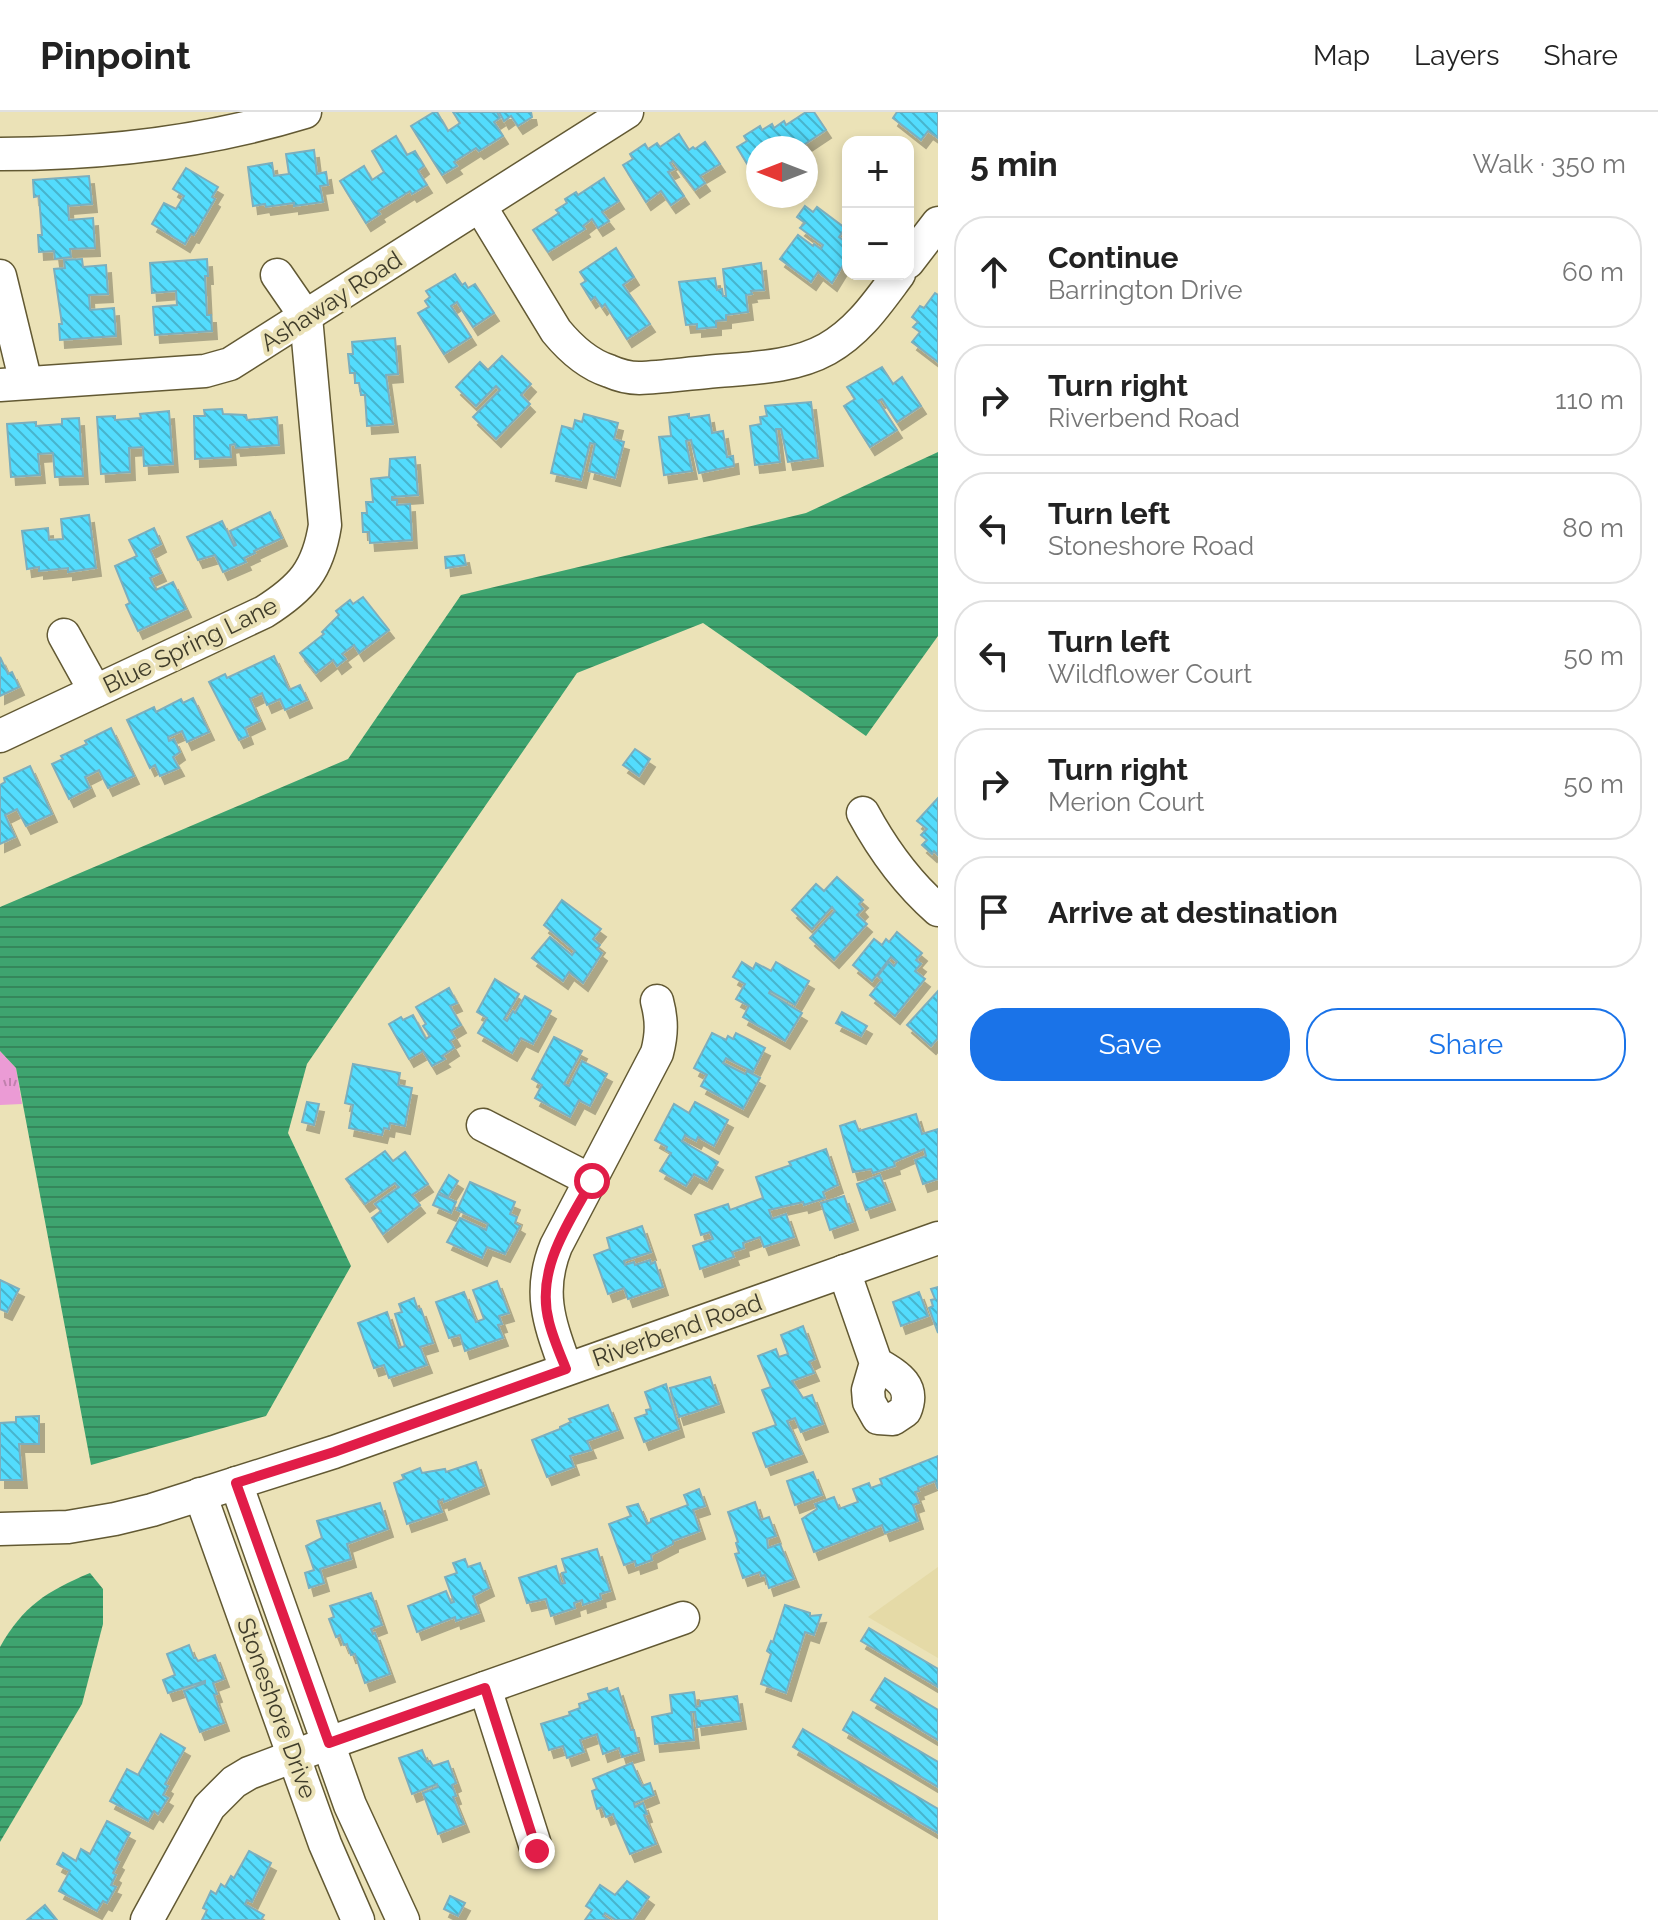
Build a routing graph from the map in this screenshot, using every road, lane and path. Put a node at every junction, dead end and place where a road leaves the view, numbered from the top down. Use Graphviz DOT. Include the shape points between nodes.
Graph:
graph roads {
  1 [pos="305,112"];
  2 [pos="627,112"];
  3 [pos="0,154"];
  4 [pos="480,206"];
  5 [pos="938,223"];
  6 [pos="914,254"];
  7 [pos="277,275"];
  8 [pos="0,276"];
  9 [pos="894,280"];
  10 [pos="306,317"];
  11 [pos="13,384"];
  12 [pos="64,635"];
  13 [pos="95,691"];
  14 [pos="0,736"];
  15 [pos="863,813"];
  16 [pos="938,910"];
  17 [pos="657,1001"];
  18 [pos="483,1125"];
  19 [pos="592,1181"];
  20 [pos="938,1238"];
  21 [pos="844,1271"];
  22 [pos="876,1363"];
  23 [pos="566,1369"];
  24 [pos="236,1483"];
  25 [pos="200,1494"];
  26 [pos="0,1529"];
  27 [pos="683,1618"];
  28 [pos="485,1688"];
  29 [pos="329,1743"];
  30 [pos="295,1756"];
  31 [pos="537,1851"];
  32 [pos="147,1920"];
  33 [pos="358,1920"];
  34 [pos="403,1920"];
  1 -- 3 [label="street" via="148,145"];
  2 -- 4 [label="street, Ashaway Road"];
  4 -- 9 [label="street" via="568,345 608,371 636,378 801,360 849,335"];
  4 -- 10 [label="street, Ashaway Road"];
  5 -- 6 [label="street"];
  7 -- 10 [label="street"];
  8 -- 11 [label="street"];
  10 -- 11 [label="street, Ashaway Road" via="230,364 205,371"];
  10 -- 13 [label="street, Blue Spring Lane" via="325,525 312,569 289,596 264,612"];
  12 -- 13 [label="street"];
  13 -- 14 [label="street, Blue Spring Lane"];
  15 -- 16 [label="street" via="892,862"];
  17 -- 19 [label="street" via="662,1019 657,1053"];
  18 -- 19 [label="street"];
  19 -- 23 [label="street" via="556,1246 547,1278 548,1321"];
  20 -- 21 [label="street, Riverbend Road"];
  21 -- 22 [label="street"];
  21 -- 23 [label="street, Riverbend Road"];
  23 -- 24 [label="street, Riverbend Road"];
  24 -- 25 [label="street, Riverbend Road"];
  24 -- 29 [label="street"];
  25 -- 26 [label="street, Riverbend Road" via="115,1519"];
  25 -- 30 [label="street, Stoneshore Drive"];
  27 -- 28 [label="street"];
  28 -- 29 [label="street"];
  28 -- 31 [label="street"];
  29 -- 30 [label="street"];
  29 -- 34 [label="street" via="350,1805"];
  30 -- 32 [label="street" via="249,1773 217,1797"];
  30 -- 33 [label="street, Stoneshore Drive"];
}
